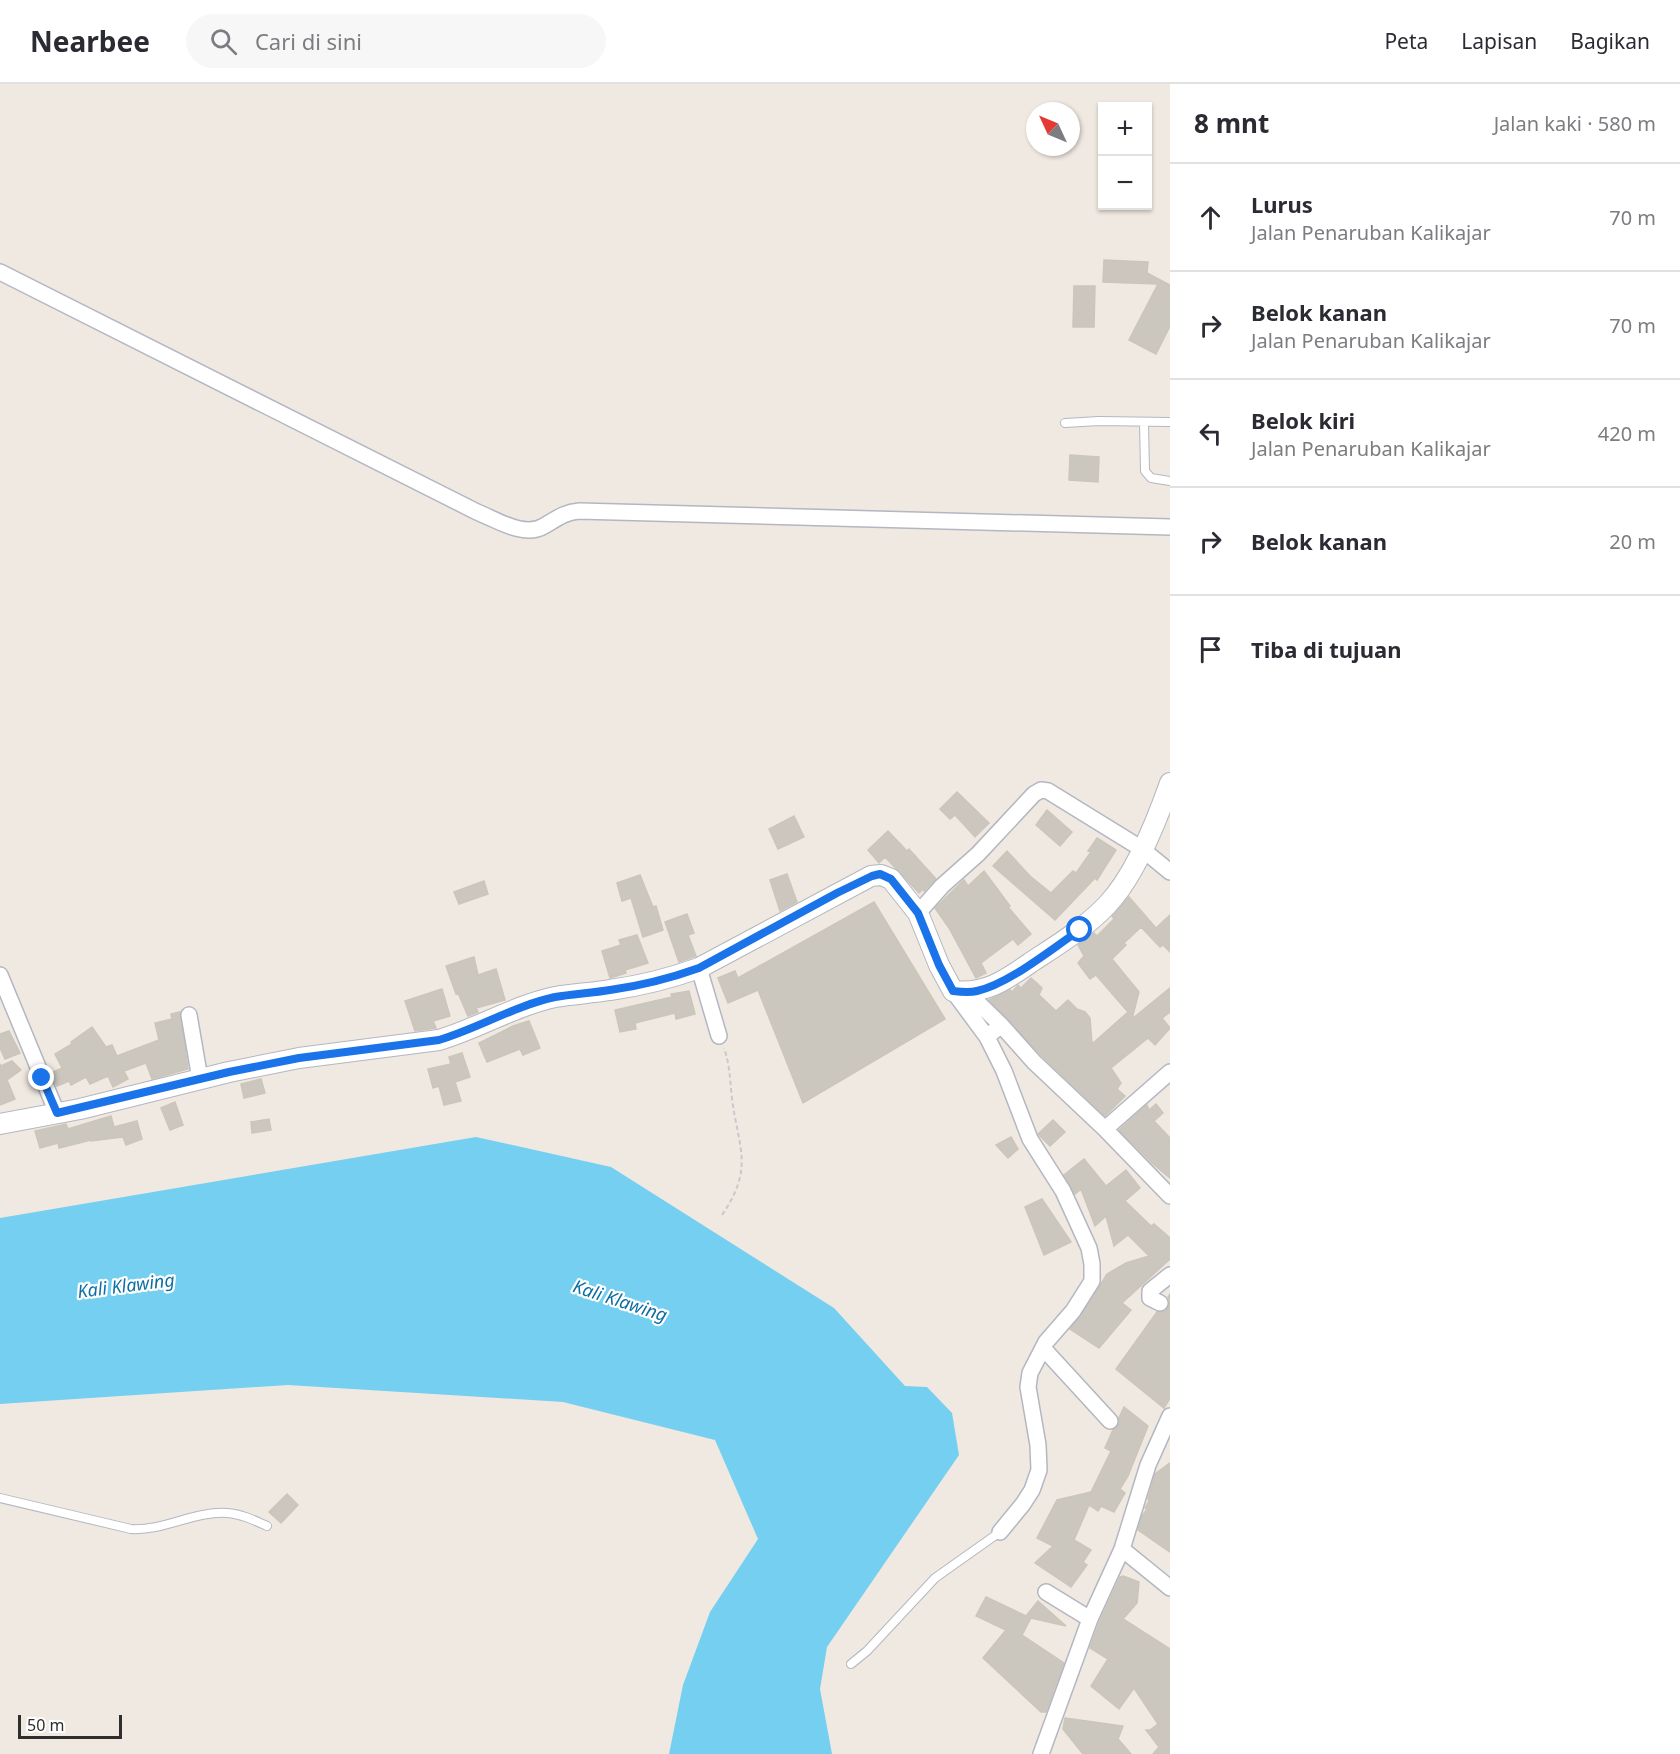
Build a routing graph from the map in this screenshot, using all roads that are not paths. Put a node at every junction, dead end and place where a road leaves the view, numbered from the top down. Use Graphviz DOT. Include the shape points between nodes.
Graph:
graph roads {
  1 [pos="0,272"];
  2 [pos="1144,422"];
  3 [pos="1170,422"];
  4 [pos="1065,423"];
  5 [pos="1170,481"];
  6 [pos="1170,527"];
  7 [pos="1170,783"];
  8 [pos="1142,849"];
  9 [pos="1170,872"];
  10 [pos="918,913"];
  11 [pos="699,968"];
  12 [pos="0,975"];
  13 [pos="960,992"];
  14 [pos="189,1016"];
  15 [pos="1001,1025"];
  16 [pos="719,1036"];
  17 [pos="987,1036"];
  18 [pos="1170,1072"];
  19 [pos="200,1079"];
  20 [pos="57,1113"];
  21 [pos="0,1124"];
  22 [pos="1105,1129"];
  23 [pos="1170,1196"];
  24 [pos="1170,1275"];
  25 [pos="1160,1303"];
  26 [pos="1042,1348"];
  27 [pos="1170,1416"];
  28 [pos="1110,1421"];
  29 [pos="0,1498"];
  30 [pos="267,1526"];
  31 [pos="1000,1532"];
  32 [pos="1122,1549"];
  33 [pos="1170,1588"];
  34 [pos="1046,1592"];
  35 [pos="1090,1618"];
  36 [pos="851,1664"];
  37 [pos="1041,1754"];
  1 -- 6 [label="street" via="477,512 523,530 537,530 566,513 579,511"];
  2 -- 3 [label="lane"];
  2 -- 4 [label="lane"];
  2 -- 5 [label="lane" via="1145,471 1151,478"];
  7 -- 8 [label="street"];
  8 -- 9 [label="street"];
  8 -- 10 [label="street" via="1041,790"];
  8 -- 13 [label="street" via="1118,892 1080,930 1003,981 987,989"];
  10 -- 11 [label="street" via="891,879 880,874 872,876"];
  10 -- 13 [label="street" via="939,965"];
  11 -- 16 [label="street"];
  11 -- 19 [label="street" via="613,990 525,1005 439,1040 299,1058"];
  12 -- 20 [label="street"];
  13 -- 15 [label="street"];
  13 -- 17 [label="street"];
  14 -- 19 [label="street"];
  15 -- 17 [label="street"];
  15 -- 22 [label="street"];
  17 -- 26 [label="street" via="1030,1139 1063,1191 1091,1256 1092,1281"];
  18 -- 22 [label="street"];
  19 -- 20 [label="street"];
  20 -- 21 [label="street"];
  22 -- 23 [label="street"];
  24 -- 25 [label="street" via="1150,1291 1150,1298"];
  26 -- 28 [label="street"];
  26 -- 31 [label="street" via="1028,1387 1039,1470 1023,1504"];
  27 -- 32 [label="street" via="1148,1465"];
  29 -- 30 [label="lane" via="131,1529 145,1530 210,1513 238,1515"];
  31 -- 36 [label="lane" via="935,1578"];
  32 -- 33 [label="street"];
  32 -- 35 [label="street"];
  34 -- 35 [label="street"];
  35 -- 37 [label="street"];
}
